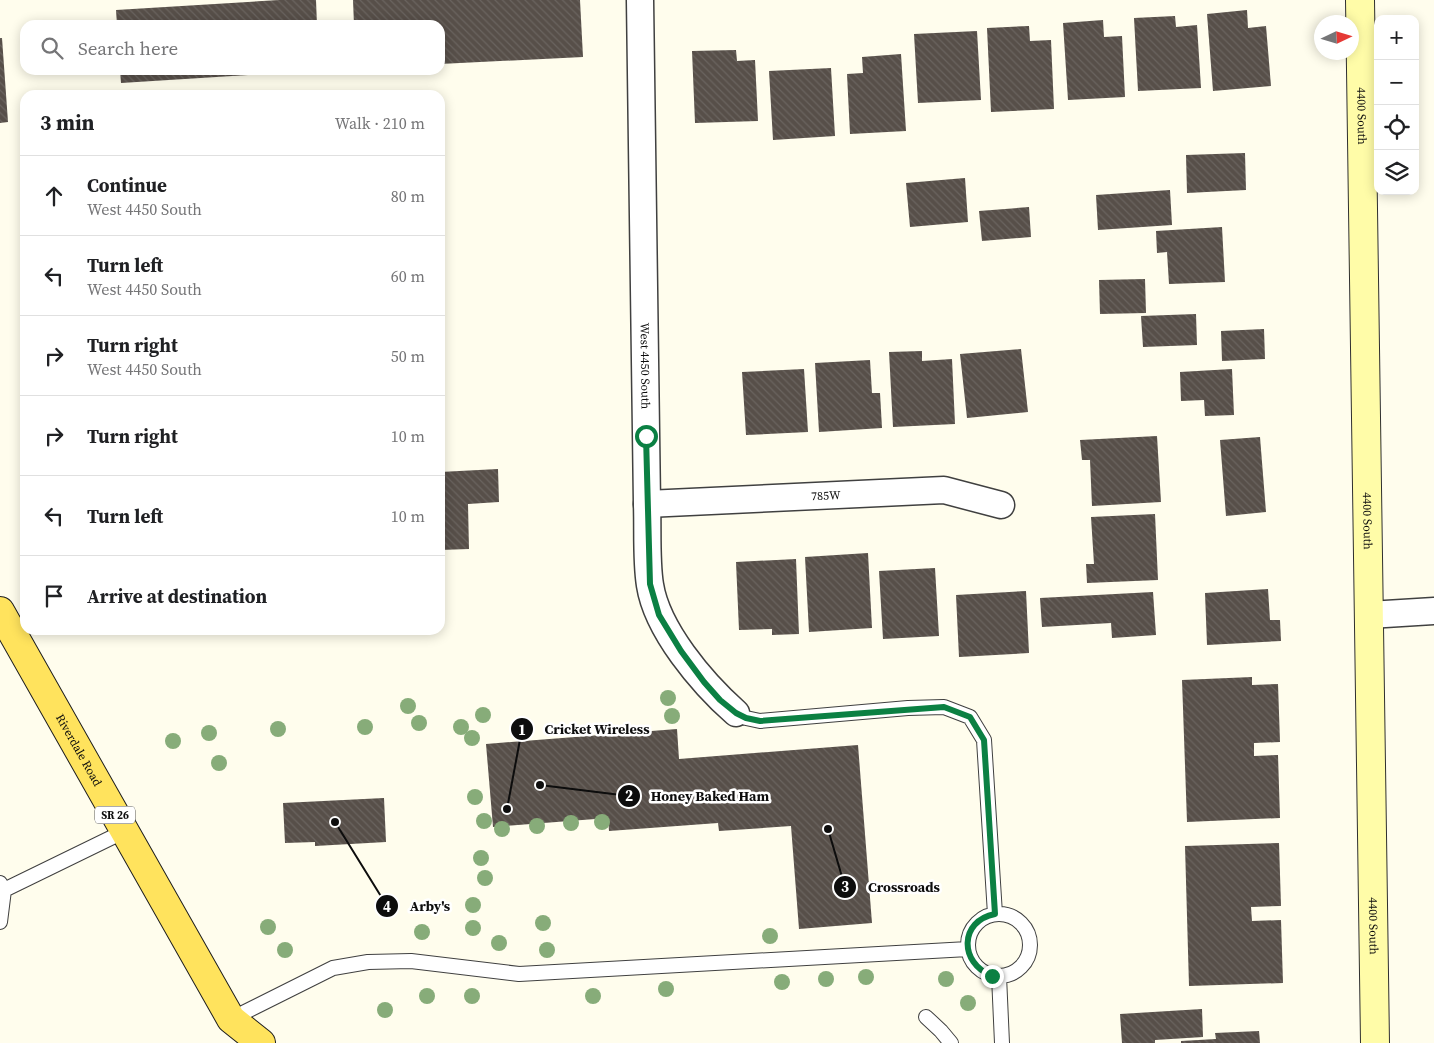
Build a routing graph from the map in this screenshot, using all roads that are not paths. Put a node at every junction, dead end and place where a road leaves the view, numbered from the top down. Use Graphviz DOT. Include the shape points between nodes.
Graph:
graph roads {
  1 [pos="640,0"];
  2 [pos="1360,0"];
  3 [pos="647,504"];
  4 [pos="1002,506"];
  5 [pos="0,611"];
  6 [pos="1434,611"];
  7 [pos="1370,615"];
  8 [pos="736,713"];
  9 [pos="124,831"];
  10 [pos="2,886"];
  11 [pos="995,914"];
  12 [pos="0,922"];
  13 [pos="968,949"];
  14 [pos="999,976"];
  15 [pos="926,1017"];
  16 [pos="231,1031"];
  17 [pos="261,1043"];
  18 [pos="951,1043"];
  19 [pos="1002,1043"];
  20 [pos="1375,1043"];
  1 -- 3 [label="street, West 4450 South"];
  2 -- 7 [label="street, 4400 South"];
  3 -- 4 [label="street, 785W" via="944,490"];
  3 -- 8 [label="street, West 4450 South" via="650,584 659,615 704,682"];
  5 -- 9 [label="main road, Riverdale Road / SR 26"];
  6 -- 7 [label="street"];
  7 -- 20 [label="street, 4400 South"];
  8 -- 11 [label="lane, West 4450 South" via="760,721 944,707 970,717 984,740"];
  9 -- 10 [label="lane"];
  9 -- 16 [label="main road, Riverdale Road / SR 26"];
  10 -- 12 [label="lane"];
  11 -- 13 [label="lane" via="978,920 968,938"];
  11 -- 14 [label="lane" via="1009,915 1018,920 1030,938 1027,959 1021,968 1012,974"];
  13 -- 14 [label="lane" via="976,966 983,972"];
  13 -- 16 [label="lane" via="518,974 411,961 368,962 333,968"];
  14 -- 19 [label="lane"];
  15 -- 18 [label="lane"];
  16 -- 17 [label="main road, Riverdale Road / SR 26"];
}
